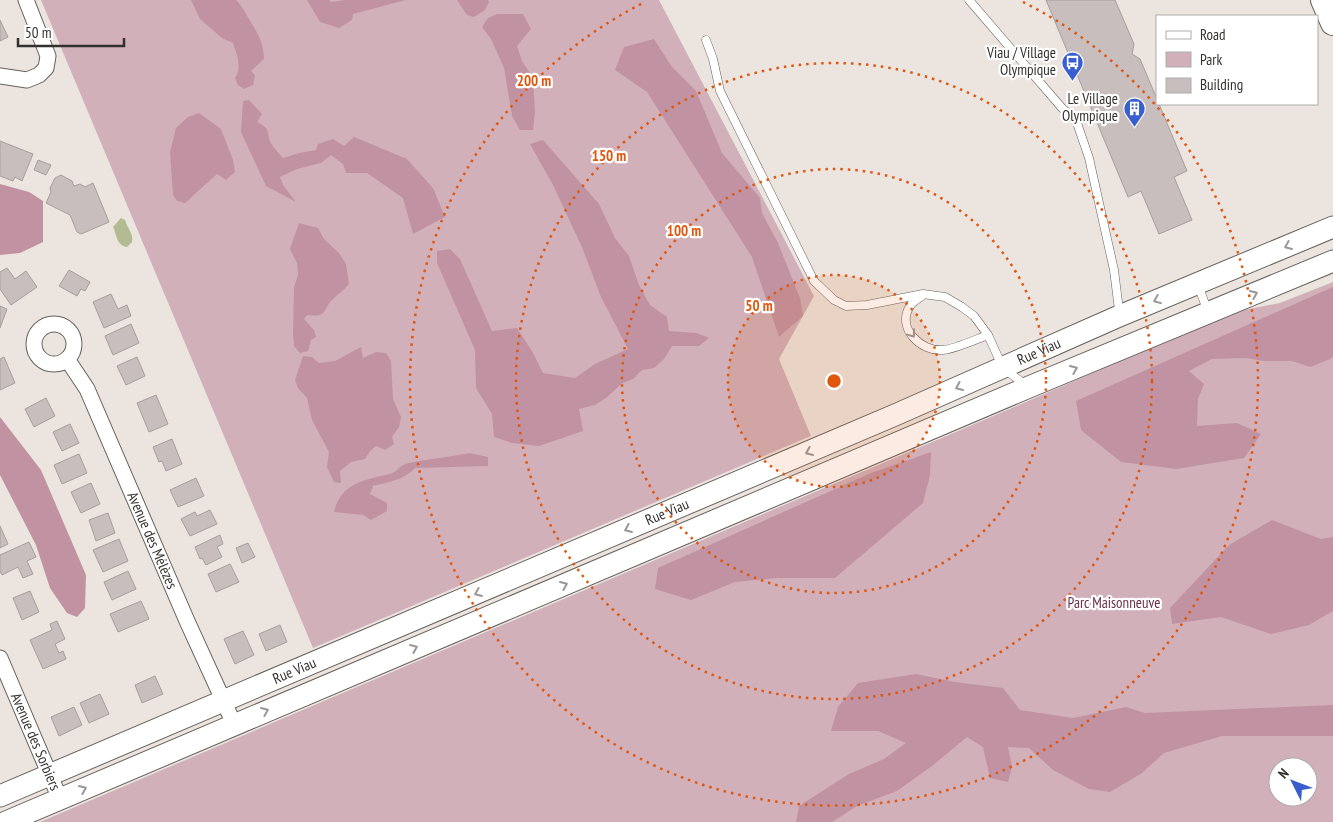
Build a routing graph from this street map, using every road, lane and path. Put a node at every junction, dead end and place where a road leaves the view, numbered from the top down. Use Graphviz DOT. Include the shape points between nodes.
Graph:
graph roads {
  1 [pos="26,0"];
  2 [pos="969,0"];
  3 [pos="1323,0"];
  4 [pos="1333,23"];
  5 [pos="706,40"];
  6 [pos="0,76"];
  7 [pos="1333,227"];
  8 [pos="1333,262"];
  9 [pos="1197,284"];
  10 [pos="923,294"];
  11 [pos="1209,313"];
  12 [pos="1117,316"];
  13 [pos="988,335"];
  14 [pos="67,358"];
  15 [pos="1003,368"];
  16 [pos="1030,387"];
  17 [pos="0,658"];
  18 [pos="224,701"];
  19 [pos="234,724"];
  20 [pos="50,775"];
  21 [pos="0,796"];
  22 [pos="60,799"];
  23 [pos="6,822"];
  1 -- 6 [label="street" via="48,56 46,68 27,80"];
  2 -- 12 [label="lane" via="1076,120 1089,158 1114,270"];
  3 -- 4 [label="main road"];
  5 -- 10 [label="lane" via="720,91 814,281 834,300 846,306"];
  7 -- 9 [label="main road, Rue Viau, one-way"];
  11 -- 8 [label="main road, Rue Viau, one-way"];
  9 -- 11 [label="lane"];
  9 -- 12 [label="main road, Rue Viau, one-way"];
  10 -- 13 [label="lane" via="945,297 962,306"];
  10 -- 13 [label="lane, one-way" via="910,306 906,326 920,344 944,350"];
  16 -- 11 [label="main road, Rue Viau, one-way"];
  12 -- 15 [label="main road, Rue Viau"];
  13 -- 15 [label="lane"];
  14 -- 18 [label="street, Avenue des Mélèzes" via="87,389"];
  15 -- 16 [label="lane"];
  15 -- 18 [label="main road, Rue Viau, one-way"];
  19 -- 16 [label="main road, Rue Viau, one-way"];
  17 -- 20 [label="street, Avenue des Sorbiers"];
  18 -- 19 [label="street, Avenue des Mélèzes"];
  18 -- 20 [label="main road, Rue Viau"];
  22 -- 19 [label="main road, Rue Viau, one-way"];
  20 -- 21 [label="main road, Rue Viau"];
  20 -- 22 [label="street, Avenue des Sorbiers"];
  22 -- 23 [label="main road, Rue Viau"];
}
